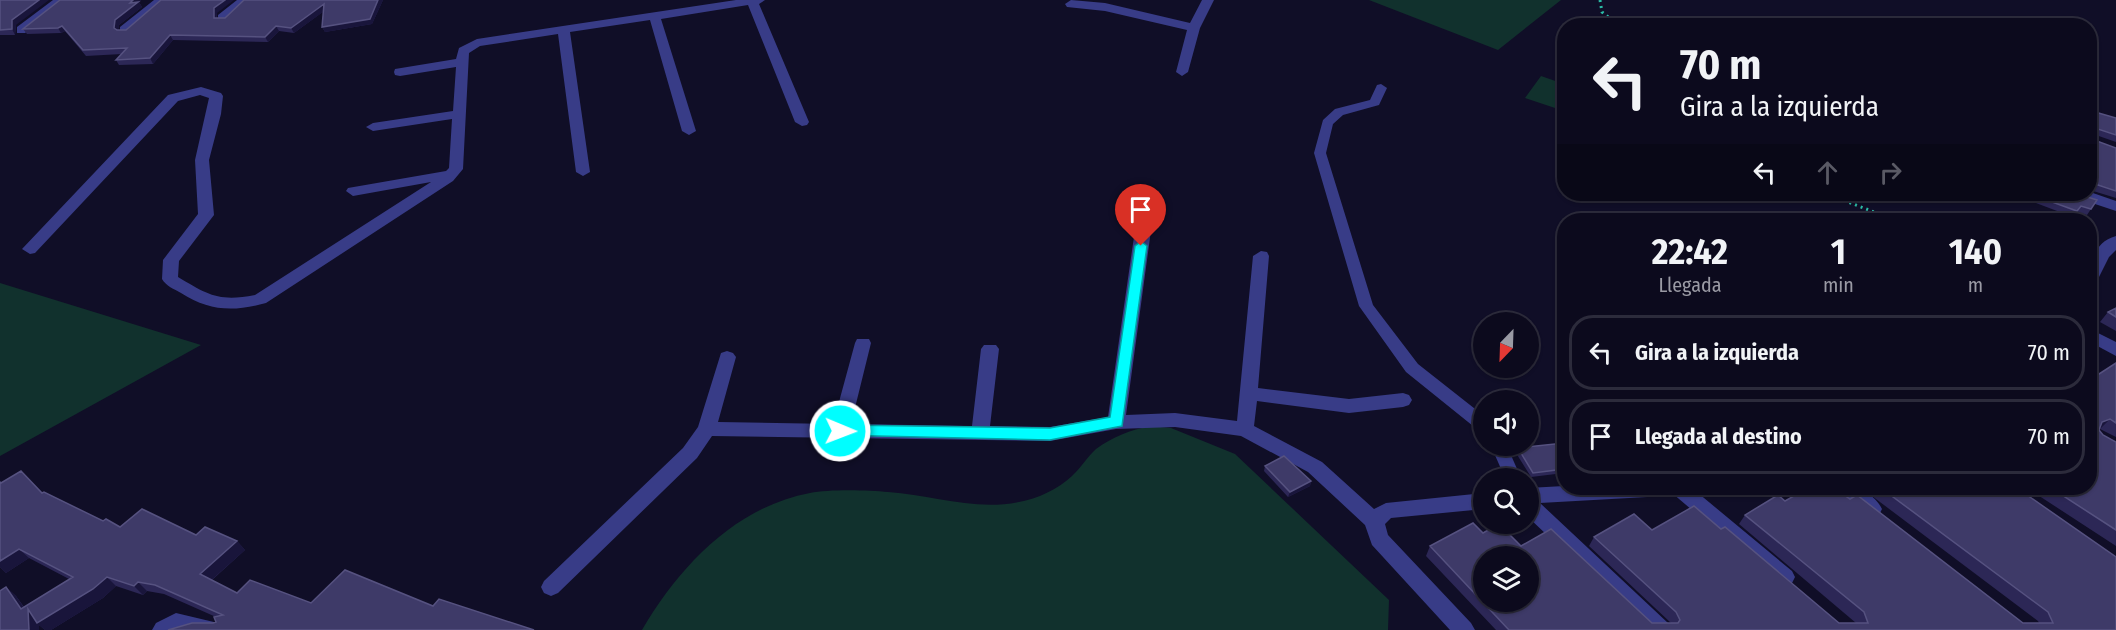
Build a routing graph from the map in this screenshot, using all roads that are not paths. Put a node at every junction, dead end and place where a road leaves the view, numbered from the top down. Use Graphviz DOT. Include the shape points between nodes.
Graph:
graph roads {
  1 [pos="60,0"];
  2 [pos="161,0"];
  3 [pos="244,0"];
  4 [pos="1116,0"];
  5 [pos="1208,0"];
  6 [pos="755,1"];
  7 [pos="1071,4"];
  8 [pos="1105,7"];
  9 [pos="222,18"];
  10 [pos="655,18"];
  11 [pos="1194,28"];
  12 [pos="21,30"];
  13 [pos="124,30"];
  14 [pos="564,32"];
  15 [pos="462,62"];
  16 [pos="400,72"];
  17 [pos="1182,72"];
  18 [pos="1381,88"];
  19 [pos="460,114"];
  20 [pos="802,122"];
  21 [pos="373,127"];
  22 [pos="688,132"];
  23 [pos="583,172"];
  24 [pos="452,174"];
  25 [pos="353,190"];
  26 [pos="2097,200"];
  27 [pos="2116,206"];
  28 [pos="1144,224"];
  29 [pos="2116,241"];
  30 [pos="30,249"];
  31 [pos="1261,256"];
  32 [pos="2109,258"];
  33 [pos="2097,271"];
  34 [pos="2097,339"];
  35 [pos="863,343"];
  36 [pos="990,350"];
  37 [pos="2116,350"];
  38 [pos="727,357"];
  39 [pos="1248,393"];
  40 [pos="1403,400"];
  41 [pos="1473,417"];
  42 [pos="1116,422"];
  43 [pos="707,429"];
  44 [pos="1245,429"];
  45 [pos="840,431"];
  46 [pos="980,434"];
  47 [pos="1557,494"];
  48 [pos="1539,495"];
  49 [pos="1687,495"];
  50 [pos="1854,495"];
  51 [pos="1473,502"];
  52 [pos="1539,514"];
  53 [pos="1374,521"];
  54 [pos="1891,523"];
  55 [pos="551,587"];
  56 [pos="1803,592"];
  57 [pos="207,629"];
  58 [pos="163,630"];
  59 [pos="1464,630"];
  60 [pos="1661,630"];
  1 -- 12 [label="street"];
  2 -- 13 [label="street"];
  3 -- 9 [label="street"];
  4 -- 8 [label="street"];
  5 -- 11 [label="street"];
  6 -- 10 [label="street"];
  6 -- 20 [label="street"];
  7 -- 8 [label="street"];
  8 -- 11 [label="street"];
  10 -- 14 [label="street"];
  10 -- 22 [label="street"];
  11 -- 17 [label="street"];
  14 -- 15 [label="street" via="477,43 463,51"];
  14 -- 23 [label="street"];
  15 -- 16 [label="street"];
  15 -- 19 [label="street"];
  18 -- 41 [label="lane" via="1375,102 1339,112 1327,123 1320,153 1333,200 1366,306 1412,368"];
  19 -- 21 [label="street"];
  19 -- 24 [label="street" via="456,169"];
  24 -- 25 [label="street"];
  24 -- 30 [label="street" via="260,299 234,306 213,304 170,279 171,260 206,215 202,160 216,96 201,91 184,94 173,98"];
  26 -- 27 [label="street"];
  28 -- 42 [label="street"];
  29 -- 32 [label="street"];
  31 -- 39 [label="street"];
  32 -- 33 [label="street"];
  34 -- 37 [label="street"];
  35 -- 45 [label="street"];
  36 -- 46 [label="street"];
  38 -- 43 [label="street"];
  39 -- 40 [label="street" via="1349,405"];
  39 -- 44 [label="street"];
  42 -- 44 [label="street" via="1175,420"];
  42 -- 46 [label="street" via="1050,434"];
  43 -- 45 [label="street"];
  43 -- 55 [label="street" via="690,453"];
  44 -- 53 [label="street" via="1315,467"];
  45 -- 46 [label="street"];
  47 -- 48 [label="street"];
  49 -- 56 [label="street"];
  50 -- 54 [label="street"];
  51 -- 53 [label="street" via="1386,512"];
  52 -- 60 [label="street"];
  53 -- 59 [label="street" via="1379,539"];
  57 -- 58 [label="street" via="176,622"];
}
